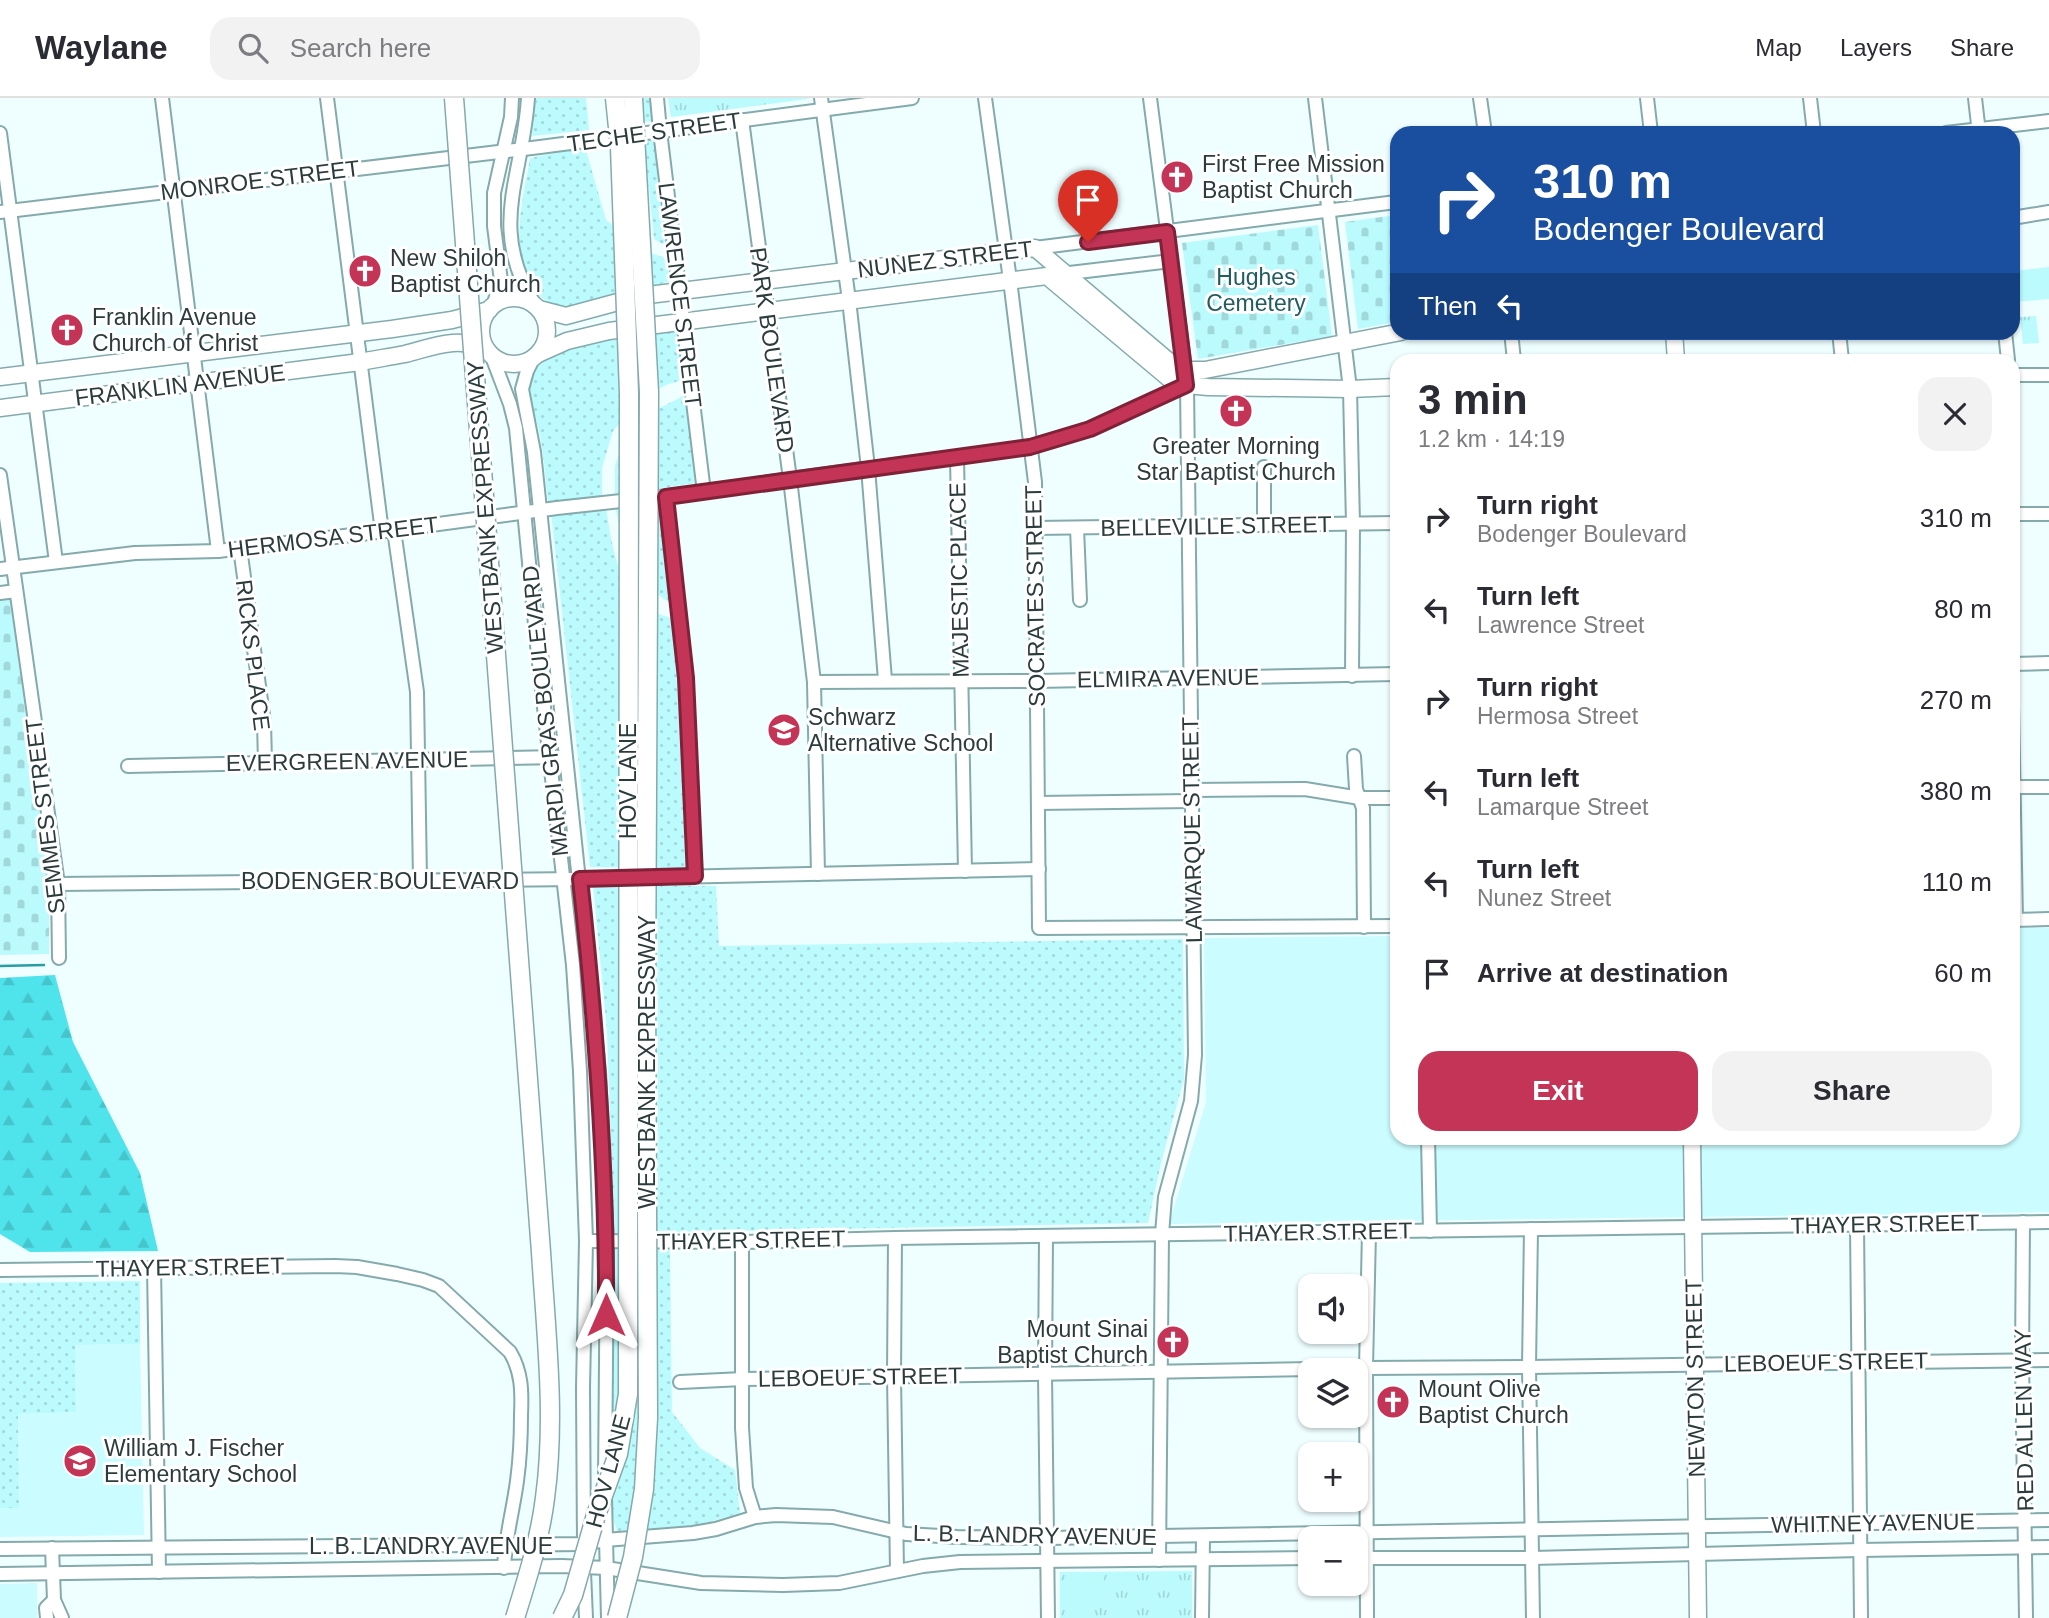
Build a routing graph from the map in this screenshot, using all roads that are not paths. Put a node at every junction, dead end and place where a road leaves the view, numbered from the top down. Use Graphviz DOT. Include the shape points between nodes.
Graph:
graph roads {
  1 [pos="162,98"];
  2 [pos="327,98"];
  3 [pos="454,98"];
  4 [pos="512,98"];
  5 [pos="528,98"];
  6 [pos="615,98"];
  7 [pos="633,98"];
  8 [pos="657,98"];
  9 [pos="912,98"];
  10 [pos="985,98"];
  11 [pos="1150,98"];
  12 [pos="1315,98"];
  13 [pos="1480,98"];
  14 [pos="1647,98"];
  15 [pos="1810,98"];
  16 [pos="1975,98"];
  17 [pos="821,104"];
  18 [pos="742,120"];
  19 [pos="2049,121"];
  20 [pos="1484,126"];
  21 [pos="1650,126"];
  22 [pos="1813,126"];
  23 [pos="1978,126"];
  24 [pos="2014,126"];
  25 [pos="660,131"];
  26 [pos="0,133"];
  27 [pos="521,149"];
  28 [pos="503,150"];
  29 [pos="337,170"];
  30 [pos="173,191"];
  31 [pos="1390,203"];
  32 [pos="5,211"];
  33 [pos="1329,211"];
  34 [pos="2049,212"];
  35 [pos="2020,217"];
  36 [pos="1167,232"];
  37 [pos="1035,248"];
  38 [pos="1006,251"];
  39 [pos="1171,261"];
  40 [pos="844,271"];
  41 [pos="1065,274"];
  42 [pos="1047,276"];
  43 [pos="1010,280"];
  44 [pos="763,281"];
  45 [pos="680,291"];
  46 [pos="849,300"];
  47 [pos="537,307"];
  48 [pos="491,308"];
  49 [pos="767,311"];
  50 [pos="683,321"];
  51 [pos="356,333"];
  52 [pos="1390,334"];
  53 [pos="1346,342"];
  54 [pos="194,352"];
  55 [pos="489,352"];
  56 [pos="536,356"];
  57 [pos="360,362"];
  58 [pos="32,374"];
  59 [pos="2020,375"];
  60 [pos="2049,375"];
  61 [pos="0,377"];
  62 [pos="1186,377"];
  63 [pos="198,383"];
  64 [pos="1390,387"];
  65 [pos="1350,388"];
  66 [pos="36,404"];
  67 [pos="0,408"];
  68 [pos="1030,447"];
  69 [pos="957,457"];
  70 [pos="1264,467"];
  71 [pos="868,468"];
  72 [pos="0,475"];
  73 [pos="790,479"];
  74 [pos="704,492"];
  75 [pos="666,497"];
  76 [pos="539,511"];
  77 [pos="523,513"];
  78 [pos="2020,514"];
  79 [pos="2049,514"];
  80 [pos="1390,523"];
  81 [pos="1353,524"];
  82 [pos="1264,526"];
  83 [pos="1187,527"];
  84 [pos="1036,528"];
  85 [pos="1077,528"];
  86 [pos="388,531"];
  87 [pos="240,548"];
  88 [pos="218,551"];
  89 [pos="56,562"];
  90 [pos="7,568"];
  91 [pos="16,591"];
  92 [pos="0,593"];
  93 [pos="1080,600"];
  94 [pos="2049,663"];
  95 [pos="2020,664"];
  96 [pos="1390,674"];
  97 [pos="1189,676"];
  98 [pos="1352,676"];
  99 [pos="885,680"];
  100 [pos="961,681"];
  101 [pos="1035,681"];
  102 [pos="814,682"];
  103 [pos="1354,756"];
  104 [pos="566,757"];
  105 [pos="551,758"];
  106 [pos="418,760"];
  107 [pos="265,762"];
  108 [pos="128,765"];
  109 [pos="2020,787"];
  110 [pos="2049,787"];
  111 [pos="1191,796"];
  112 [pos="1360,798"];
  113 [pos="1390,798"];
  114 [pos="1038,803"];
  115 [pos="1039,869"];
  116 [pos="965,871"];
  117 [pos="818,874"];
  118 [pos="695,876"];
  119 [pos="564,879"];
  120 [pos="580,879"];
  121 [pos="420,880"];
  122 [pos="58,884"];
  123 [pos="2049,919"];
  124 [pos="2020,920"];
  125 [pos="1390,926"];
  126 [pos="1194,927"];
  127 [pos="1364,927"];
  128 [pos="59,958"];
  129 [pos="1428,1145"];
  130 [pos="1692,1145"];
  131 [pos="2022,1222"];
  132 [pos="2049,1222"];
  133 [pos="1857,1225"];
  134 [pos="1693,1227"];
  135 [pos="1531,1229"];
  136 [pos="1430,1231"];
  137 [pos="1369,1232"];
  138 [pos="1162,1234"];
  139 [pos="1046,1237"];
  140 [pos="895,1238"];
  141 [pos="586,1241"];
  142 [pos="607,1242"];
  143 [pos="742,1242"];
  144 [pos="154,1268"];
  145 [pos="0,1270"];
  146 [pos="1366,1358"];
  147 [pos="2022,1360"];
  148 [pos="2049,1360"];
  149 [pos="1857,1362"];
  150 [pos="1695,1364"];
  151 [pos="1368,1367"];
  152 [pos="1529,1367"];
  153 [pos="1298,1369"];
  154 [pos="1161,1373"];
  155 [pos="1045,1374"];
  156 [pos="894,1377"];
  157 [pos="743,1379"];
  158 [pos="680,1382"];
  159 [pos="1366,1428"];
  160 [pos="755,1517"];
  161 [pos="2049,1520"];
  162 [pos="2025,1521"];
  163 [pos="1860,1523"];
  164 [pos="1367,1526"];
  165 [pos="1697,1528"];
  166 [pos="1532,1529"];
  167 [pos="896,1532"];
  168 [pos="1368,1532"];
  169 [pos="1298,1534"];
  170 [pos="1159,1537"];
  171 [pos="1203,1537"];
  172 [pos="1048,1538"];
  173 [pos="605,1540"];
  174 [pos="584,1545"];
  175 [pos="504,1546"];
  176 [pos="159,1547"];
  177 [pos="52,1548"];
  178 [pos="2026,1548"];
  179 [pos="2049,1548"];
  180 [pos="0,1549"];
  181 [pos="1860,1550"];
  182 [pos="1698,1555"];
  183 [pos="1298,1558"];
  184 [pos="1368,1558"];
  185 [pos="1532,1558"];
  186 [pos="1158,1560"];
  187 [pos="1202,1560"];
  188 [pos="1048,1562"];
  189 [pos="584,1566"];
  190 [pos="503,1568"];
  191 [pos="606,1568"];
  192 [pos="897,1571"];
  193 [pos="159,1572"];
  194 [pos="53,1573"];
  195 [pos="0,1574"];
  196 [pos="1365,1596"];
  197 [pos="54,1600"];
  198 [pos="47,1618"];
  199 [pos="62,1618"];
  200 [pos="515,1618"];
  201 [pos="562,1618"];
  202 [pos="586,1618"];
  203 [pos="608,1618"];
  204 [pos="617,1618"];
  205 [pos="1048,1618"];
  206 [pos="1202,1618"];
  207 [pos="1367,1618"];
  208 [pos="1533,1618"];
  209 [pos="1698,1618"];
  210 [pos="1861,1618"];
  211 [pos="2026,1618"];
  1 -- 30 [label="street"];
  2 -- 29 [label="street"];
  3 -- 200 [label="highway, WESTBANK EXPRESSWAY, bridge" via="549,1392 545,1500"];
  4 -- 28 [label="street"];
  5 -- 27 [label="street"];
  6 -- 201 [label="highway, HOV LANE, bridge" via="628,393 628,1394 618,1454"];
  7 -- 204 [label="highway, WESTBANK EXPRESSWAY, bridge" via="649,392 648,1418 644,1489"];
  8 -- 25 [label="street, LAWRENCE STREET"];
  9 -- 17 [label="street, TECHE STREET"];
  10 -- 38 [label="street, SOCRATES STREET"];
  11 -- 36 [label="street, LAMARQUE STREET"];
  12 -- 33 [label="street"];
  13 -- 20 [label="street"];
  14 -- 21 [label="street"];
  15 -- 22 [label="street"];
  16 -- 23 [label="street"];
  17 -- 18 [label="street, TECHE STREET"];
  17 -- 40 [label="street"];
  18 -- 25 [label="street, TECHE STREET"];
  18 -- 44 [label="street, PARK BOULEVARD"];
  19 -- 24 [label="street"];
  25 -- 27 [label="street, TECHE STREET"];
  25 -- 45 [label="street, LAWRENCE STREET"];
  26 -- 32 [label="street"];
  27 -- 28 [label="street, MONROE STREET"];
  27 -- 47 [label="street" via="509,225 519,275"];
  28 -- 29 [label="street, MONROE STREET"];
  28 -- 48 [label="street" via="493,207 501,281"];
  29 -- 30 [label="street, MONROE STREET"];
  29 -- 51 [label="street"];
  30 -- 32 [label="street, MONROE STREET"];
  30 -- 54 [label="street"];
  31 -- 33 [label="street, NUNEZ STREET"];
  32 -- 58 [label="street"];
  33 -- 36 [label="street, NUNEZ STREET"];
  33 -- 53 [label="street"];
  34 -- 35 [label="street"];
  36 -- 37 [label="street, NUNEZ STREET"];
  36 -- 39 [label="street, LAMARQUE STREET"];
  37 -- 38 [label="main road, NUNEZ STREET"];
  37 -- 41 [label="main road"];
  38 -- 40 [label="main road, NUNEZ STREET"];
  38 -- 43 [label="street, SOCRATES STREET"];
  39 -- 41 [label="street, NUNEZ STREET"];
  39 -- 62 [label="street, LAMARQUE STREET"];
  40 -- 44 [label="main road, NUNEZ STREET"];
  40 -- 46 [label="street"];
  41 -- 42 [label="street, NUNEZ STREET"];
  41 -- 62 [label="main road"];
  42 -- 43 [label="main road, NUNEZ STREET"];
  42 -- 62 [label="main road" via="1164,376"];
  43 -- 46 [label="main road, NUNEZ STREET"];
  43 -- 68 [label="street, SOCRATES STREET"];
  44 -- 45 [label="main road, NUNEZ STREET"];
  44 -- 49 [label="street, PARK BOULEVARD"];
  45 -- 47 [label="main road, NUNEZ STREET" via="632,298 577,315"];
  45 -- 50 [label="street, LAWRENCE STREET"];
  46 -- 49 [label="main road, NUNEZ STREET"];
  46 -- 71 [label="street"];
  47 -- 48 [label="main road" via="515,298"];
  47 -- 56 [label="main road" via="545,318 547,334"];
  48 -- 51 [label="main road, FRANKLIN AVENUE" via="453,320"];
  48 -- 55 [label="main road" via="482,327"];
  49 -- 50 [label="main road, NUNEZ STREET"];
  49 -- 73 [label="street, PARK BOULEVARD"];
  50 -- 56 [label="main road, NUNEZ STREET" via="596,334"];
  50 -- 74 [label="street, LAWRENCE STREET"];
  51 -- 54 [label="main road, FRANKLIN AVENUE"];
  51 -- 57 [label="street"];
  52 -- 53 [label="main road"];
  53 -- 62 [label="main road"];
  53 -- 65 [label="street"];
  54 -- 58 [label="main road, FRANKLIN AVENUE"];
  54 -- 63 [label="street"];
  55 -- 56 [label="main road" via="513,364"];
  55 -- 57 [label="main road" via="476,344 447,342"];
  55 -- 77 [label="street, MARDI GRAS BOULEVARD" via="516,428"];
  56 -- 76 [label="street, MARDI GRAS BOULEVARD" via="522,389"];
  57 -- 63 [label="main road, FRANKLIN AVENUE"];
  57 -- 86 [label="street"];
  58 -- 61 [label="main road, FRANKLIN AVENUE"];
  58 -- 66 [label="street"];
  59 -- 60 [label="street"];
  62 -- 65 [label="main road" via="1208,387"];
  62 -- 68 [label="street, HERMOSA STREET" via="1090,429"];
  62 -- 83 [label="street, LAMARQUE STREET"];
  63 -- 66 [label="main road, FRANKLIN AVENUE"];
  63 -- 88 [label="street"];
  64 -- 65 [label="main road"];
  65 -- 81 [label="street"];
  66 -- 67 [label="main road, FRANKLIN AVENUE"];
  66 -- 89 [label="street"];
  68 -- 69 [label="street, HERMOSA STREET"];
  68 -- 84 [label="street, SOCRATES STREET"];
  69 -- 71 [label="street, HERMOSA STREET"];
  69 -- 100 [label="street, MAJESTIC PLACE"];
  70 -- 82 [label="street"];
  71 -- 73 [label="street, HERMOSA STREET"];
  71 -- 99 [label="street"];
  72 -- 90 [label="street, SEMMES STREET"];
  73 -- 74 [label="street, HERMOSA STREET"];
  73 -- 102 [label="street, PARK BOULEVARD"];
  74 -- 75 [label="street, HERMOSA STREET"];
  75 -- 76 [label="street, HERMOSA STREET"];
  75 -- 118 [label="street" via="686,678"];
  76 -- 77 [label="street, HERMOSA STREET"];
  76 -- 104 [label="street, MARDI GRAS BOULEVARD"];
  77 -- 86 [label="street, HERMOSA STREET"];
  77 -- 105 [label="street, MARDI GRAS BOULEVARD"];
  78 -- 79 [label="street"];
  80 -- 81 [label="street, BELLEVILLE STREET"];
  81 -- 82 [label="street, BELLEVILLE STREET"];
  81 -- 98 [label="street"];
  82 -- 83 [label="street, BELLEVILLE STREET"];
  83 -- 85 [label="street, BELLEVILLE STREET"];
  83 -- 97 [label="street, LAMARQUE STREET"];
  84 -- 85 [label="street, BELLEVILLE STREET"];
  84 -- 101 [label="street, SOCRATES STREET"];
  85 -- 93 [label="street"];
  86 -- 87 [label="street, HERMOSA STREET"];
  86 -- 106 [label="street" via="417,692"];
  87 -- 88 [label="street, HERMOSA STREET"];
  87 -- 107 [label="street, RICKS PLACE" via="264,723"];
  88 -- 89 [label="street, HERMOSA STREET" via="135,553"];
  89 -- 90 [label="street, HERMOSA STREET"];
  90 -- 91 [label="street, SEMMES STREET"];
  91 -- 92 [label="street"];
  91 -- 122 [label="street, SEMMES STREET"];
  94 -- 95 [label="street"];
  96 -- 98 [label="street, ELMIRA AVENUE"];
  97 -- 98 [label="street, ELMIRA AVENUE"];
  97 -- 101 [label="street, ELMIRA AVENUE"];
  97 -- 111 [label="street, LAMARQUE STREET"];
  99 -- 100 [label="street, ELMIRA AVENUE"];
  99 -- 102 [label="street, ELMIRA AVENUE"];
  100 -- 101 [label="street, ELMIRA AVENUE"];
  100 -- 116 [label="street, MAJESTIC PLACE"];
  101 -- 114 [label="street, SOCRATES STREET"];
  102 -- 117 [label="street, PARK BOULEVARD"];
  103 -- 112 [label="street"];
  104 -- 105 [label="street, EVERGREEN AVENUE"];
  104 -- 120 [label="street, MARDI GRAS BOULEVARD"];
  105 -- 106 [label="street, EVERGREEN AVENUE"];
  105 -- 119 [label="street, MARDI GRAS BOULEVARD"];
  106 -- 107 [label="street, EVERGREEN AVENUE"];
  106 -- 121 [label="street"];
  107 -- 108 [label="street, EVERGREEN AVENUE"];
  109 -- 110 [label="street"];
  111 -- 112 [label="street" via="1305,789"];
  111 -- 114 [label="street"];
  111 -- 126 [label="street, LAMARQUE STREET"];
  112 -- 113 [label="street"];
  112 -- 127 [label="street"];
  114 -- 115 [label="street, SOCRATES STREET"];
  115 -- 116 [label="street, BODENGER BOULEVARD"];
  115 -- 126 [label="street, SOCRATES STREET" via="1039,928"];
  116 -- 117 [label="street, BODENGER BOULEVARD"];
  117 -- 118 [label="street, BODENGER BOULEVARD"];
  118 -- 120 [label="street, BODENGER BOULEVARD"];
  119 -- 120 [label="street, BODENGER BOULEVARD"];
  119 -- 121 [label="street, BODENGER BOULEVARD"];
  119 -- 141 [label="street, MARDI GRAS BOULEVARD" via="580,1071"];
  120 -- 142 [label="street, MARDI GRAS BOULEVARD" via="599,1071"];
  121 -- 122 [label="street, BODENGER BOULEVARD"];
  122 -- 128 [label="street, SEMMES STREET"];
  123 -- 124 [label="street"];
  125 -- 127 [label="street"];
  126 -- 127 [label="street"];
  126 -- 138 [label="street, LAMARQUE STREET" via="1191,1101 1168,1184"];
  129 -- 136 [label="street"];
  130 -- 134 [label="main road, NEWTON STREET"];
  131 -- 132 [label="street, THAYER STREET"];
  131 -- 133 [label="street, THAYER STREET"];
  131 -- 147 [label="street, RED ALLEN WAY"];
  133 -- 134 [label="street, THAYER STREET"];
  133 -- 149 [label="street"];
  134 -- 135 [label="street, THAYER STREET"];
  134 -- 150 [label="main road, NEWTON STREET"];
  135 -- 136 [label="street, THAYER STREET"];
  135 -- 152 [label="street"];
  136 -- 137 [label="street, THAYER STREET"];
  137 -- 138 [label="street, THAYER STREET"];
  137 -- 146 [label="street"];
  138 -- 139 [label="street, THAYER STREET"];
  138 -- 154 [label="street, LAMARQUE STREET"];
  139 -- 140 [label="street, THAYER STREET"];
  139 -- 155 [label="street"];
  140 -- 143 [label="street, THAYER STREET"];
  140 -- 156 [label="street"];
  141 -- 142 [label="street, THAYER STREET"];
  141 -- 174 [label="street, MARDI GRAS BOULEVARD"];
  142 -- 143 [label="street, THAYER STREET"];
  142 -- 173 [label="street, MARDI GRAS BOULEVARD"];
  143 -- 157 [label="street"];
  144 -- 145 [label="street, THAYER STREET"];
  144 -- 175 [label="street, THAYER STREET" via="357,1267 423,1280 447,1292 510,1352 521,1378 517,1481"];
  144 -- 176 [label="street"];
  147 -- 148 [label="street, LEBOEUF STREET"];
  147 -- 149 [label="street, LEBOEUF STREET"];
  147 -- 162 [label="street, RED ALLEN WAY"];
  149 -- 150 [label="street, LEBOEUF STREET"];
  149 -- 163 [label="street"];
  150 -- 152 [label="street, LEBOEUF STREET"];
  150 -- 165 [label="main road, NEWTON STREET"];
  151 -- 152 [label="street, LEBOEUF STREET"];
  152 -- 166 [label="street"];
  153 -- 154 [label="street, LEBOEUF STREET"];
  154 -- 155 [label="street, LEBOEUF STREET"];
  154 -- 170 [label="street, LAMARQUE STREET"];
  155 -- 156 [label="street, LEBOEUF STREET"];
  155 -- 172 [label="street"];
  156 -- 157 [label="street, LEBOEUF STREET"];
  156 -- 167 [label="street"];
  157 -- 158 [label="street, LEBOEUF STREET"];
  157 -- 160 [label="street" via="746,1488"];
  159 -- 164 [label="street"];
  160 -- 167 [label="street, L. B. LANDRY AVENUE" via="833,1517"];
  160 -- 173 [label="street, L. B. LANDRY AVENUE" via="693,1533"];
  161 -- 162 [label="street, WHITNEY AVENUE"];
  162 -- 163 [label="street, WHITNEY AVENUE"];
  162 -- 178 [label="street, RED ALLEN WAY"];
  163 -- 165 [label="street, WHITNEY AVENUE"];
  163 -- 181 [label="street"];
  165 -- 166 [label="street, L. B. LANDRY AVENUE"];
  165 -- 182 [label="main road, NEWTON STREET"];
  166 -- 168 [label="street, L. B. LANDRY AVENUE"];
  166 -- 185 [label="street"];
  167 -- 172 [label="street, L. B. LANDRY AVENUE"];
  167 -- 192 [label="street"];
  169 -- 171 [label="street, L. B. LANDRY AVENUE"];
  170 -- 171 [label="street, L. B. LANDRY AVENUE"];
  170 -- 172 [label="street, L. B. LANDRY AVENUE"];
  170 -- 186 [label="street, LAMARQUE STREET"];
  171 -- 187 [label="street"];
  172 -- 188 [label="street"];
  173 -- 174 [label="street, L. B. LANDRY AVENUE"];
  173 -- 191 [label="street, MARDI GRAS BOULEVARD"];
  174 -- 175 [label="street, L. B. LANDRY AVENUE"];
  174 -- 189 [label="street, MARDI GRAS BOULEVARD"];
  175 -- 176 [label="street, L. B. LANDRY AVENUE"];
  175 -- 190 [label="street, THAYER STREET"];
  176 -- 177 [label="street, L. B. LANDRY AVENUE"];
  176 -- 193 [label="street"];
  177 -- 180 [label="street, L. B. LANDRY AVENUE"];
  177 -- 194 [label="street"];
  178 -- 179 [label="street, WHITNEY AVENUE"];
  178 -- 181 [label="street, WHITNEY AVENUE"];
  178 -- 211 [label="street, RED ALLEN WAY"];
  181 -- 182 [label="street, WHITNEY AVENUE"];
  181 -- 210 [label="street"];
  182 -- 185 [label="street"];
  182 -- 209 [label="main road, NEWTON STREET"];
  183 -- 187 [label="street, L. B. LANDRY AVENUE"];
  184 -- 185 [label="street"];
  185 -- 208 [label="street"];
  186 -- 187 [label="street, L. B. LANDRY AVENUE"];
  186 -- 188 [label="street, L. B. LANDRY AVENUE"];
  187 -- 206 [label="street"];
  188 -- 192 [label="street, L. B. LANDRY AVENUE" via="960,1562"];
  188 -- 205 [label="street"];
  189 -- 190 [label="street, L. B. LANDRY AVENUE"];
  189 -- 191 [label="street, L. B. LANDRY AVENUE"];
  189 -- 202 [label="street, MARDI GRAS BOULEVARD"];
  190 -- 193 [label="street, L. B. LANDRY AVENUE"];
  191 -- 192 [label="street, L. B. LANDRY AVENUE" via="745,1585 839,1583"];
  191 -- 203 [label="street, MARDI GRAS BOULEVARD"];
  193 -- 194 [label="street, L. B. LANDRY AVENUE"];
  194 -- 195 [label="street, L. B. LANDRY AVENUE"];
  194 -- 197 [label="street"];
  196 -- 207 [label="street"];
  197 -- 198 [label="street" via="47,1608"];
  197 -- 199 [label="street"];
}
